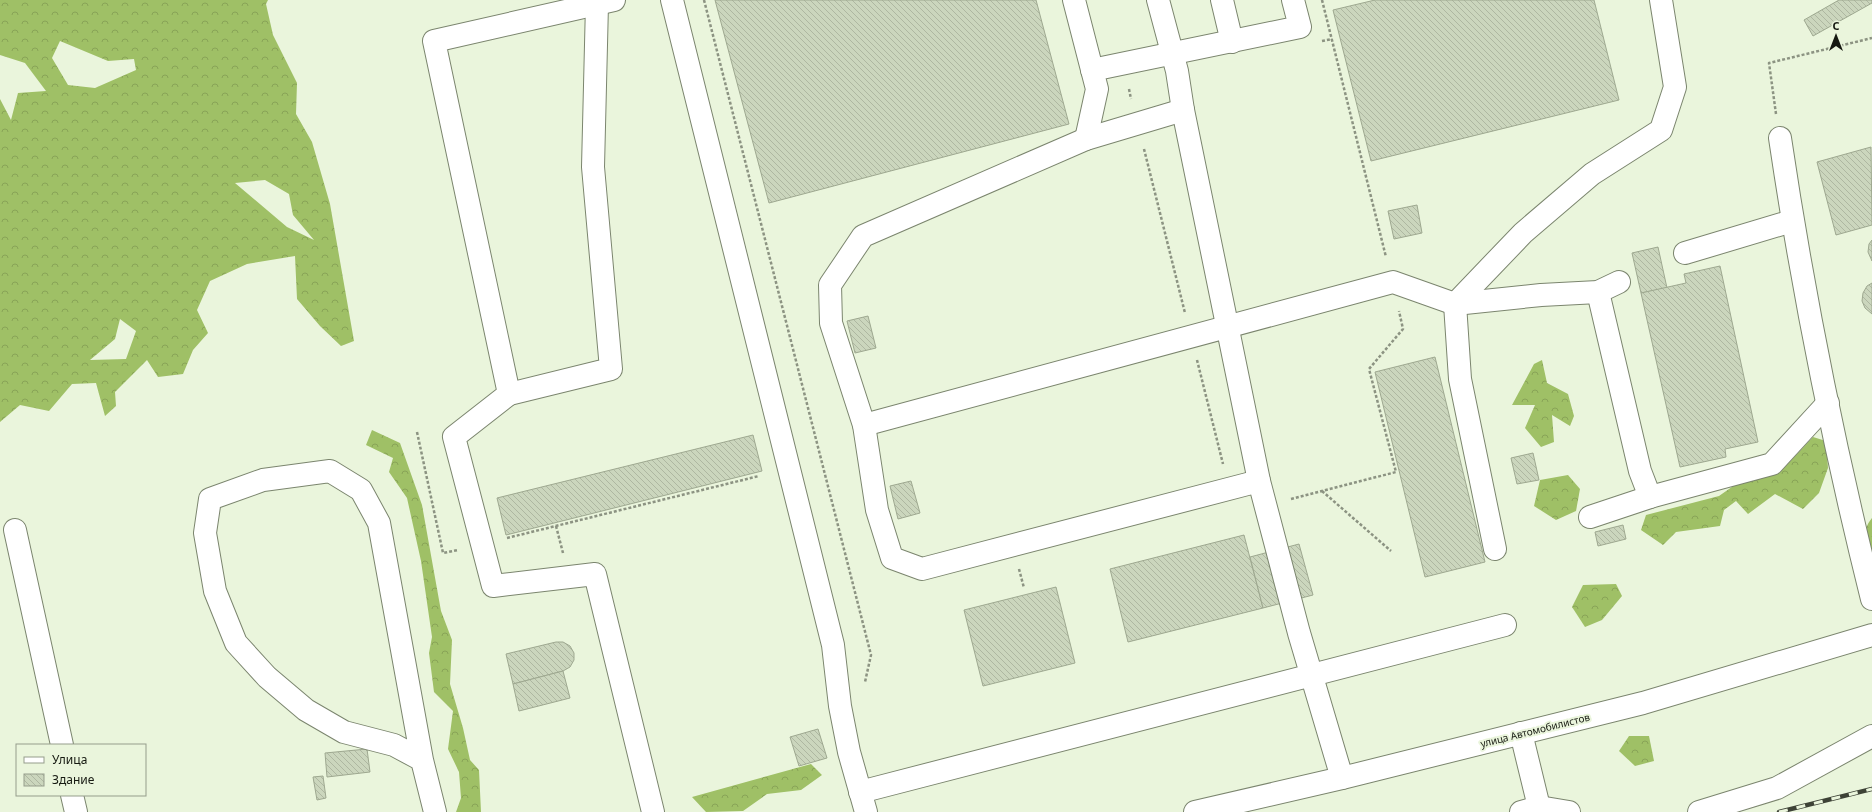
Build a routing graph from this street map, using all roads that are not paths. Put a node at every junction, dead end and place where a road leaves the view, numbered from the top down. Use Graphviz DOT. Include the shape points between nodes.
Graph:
graph roads {
  1 [pos="672,0"];
  2 [pos="1074,0"];
  3 [pos="1158,0"];
  4 [pos="1222,0"];
  5 [pos="1293,0"];
  6 [pos="1661,0"];
  7 [pos="606,2"];
  8 [pos="1232,42"];
  9 [pos="1172,55"];
  10 [pos="1092,70"];
  11 [pos="1183,110"];
  12 [pos="1780,138"];
  13 [pos="1086,139"];
  14 [pos="1792,221"];
  15 [pos="1685,253"];
  16 [pos="1619,282"];
  17 [pos="1598,292"];
  18 [pos="1455,304"];
  19 [pos="1227,326"];
  20 [pos="509,394"];
  21 [pos="1828,403"];
  22 [pos="864,425"];
  23 [pos="1259,481"];
  24 [pos="1650,498"];
  25 [pos="1590,518"];
  26 [pos="15,530"];
  27 [pos="1495,549"];
  28 [pos="1872,599"];
  29 [pos="1505,625"];
  30 [pos="1872,635"];
  31 [pos="1312,676"];
  32 [pos="1521,733"];
  33 [pos="1872,736"];
  34 [pos="62,744"];
  35 [pos="422,760"];
  36 [pos="1342,778"];
  37 [pos="72,796"];
  38 [pos="863,802"];
  39 [pos="1530,810"];
  40 [pos="76,812"];
  41 [pos="435,812"];
  42 [pos="653,812"];
  43 [pos="1195,812"];
  44 [pos="1569,812"];
  45 [pos="1698,812"];
  1 -- 38 [label="street" via="833,644 840,706"];
  2 -- 10 [label="street"];
  3 -- 9 [label="street"];
  4 -- 8 [label="street"];
  5 -- 8 [label="street" via="1300,27"];
  6 -- 18 [label="street" via="1674,87 1661,130 1592,174 1523,233"];
  7 -- 20 [label="street" via="593,167 611,369"];
  7 -- 20 [label="street" via="434,41"];
  8 -- 9 [label="street"];
  9 -- 10 [label="street"];
  9 -- 11 [label="street"];
  10 -- 13 [label="street" via="1097,89"];
  11 -- 13 [label="street"];
  11 -- 19 [label="street"];
  12 -- 14 [label="street"];
  13 -- 22 [label="street" via="863,236 830,285 831,323"];
  14 -- 15 [label="street"];
  14 -- 21 [label="street"];
  16 -- 17 [label="street"];
  17 -- 18 [label="street"];
  17 -- 24 [label="street" via="1640,471"];
  18 -- 19 [label="street" via="1392,282"];
  18 -- 27 [label="street" via="1460,379"];
  19 -- 22 [label="street"];
  19 -- 23 [label="street"];
  20 -- 42 [label="street" via="454,436 493,586 595,574"];
  21 -- 24 [label="street" via="1772,464"];
  21 -- 28 [label="street" via="1843,483"];
  22 -- 23 [label="street" via="877,510 892,558 922,569"];
  23 -- 31 [label="street"];
  24 -- 25 [label="street"];
  26 -- 34 [label="street"];
  29 -- 31 [label="street"];
  30 -- 32 [label="street, улица Автомобилистов" via="1643,703"];
  31 -- 36 [label="street"];
  31 -- 38 [label="street"];
  32 -- 36 [label="street, улица Автомобилистов"];
  32 -- 39 [label="street"];
  33 -- 45 [label="street" via="1777,788"];
  35 -- 35 [label="street" via="394,744 344,732 306,710 267,677 236,643 215,590 211,569 205,533 210,499 263,480 330,470 361,490 379,523"];
  35 -- 41 [label="street"];
  36 -- 43 [label="street, улица Автомобилистов"];
  37 -- 40 [label="street"];
  39 -- 44 [label="street"];
}
